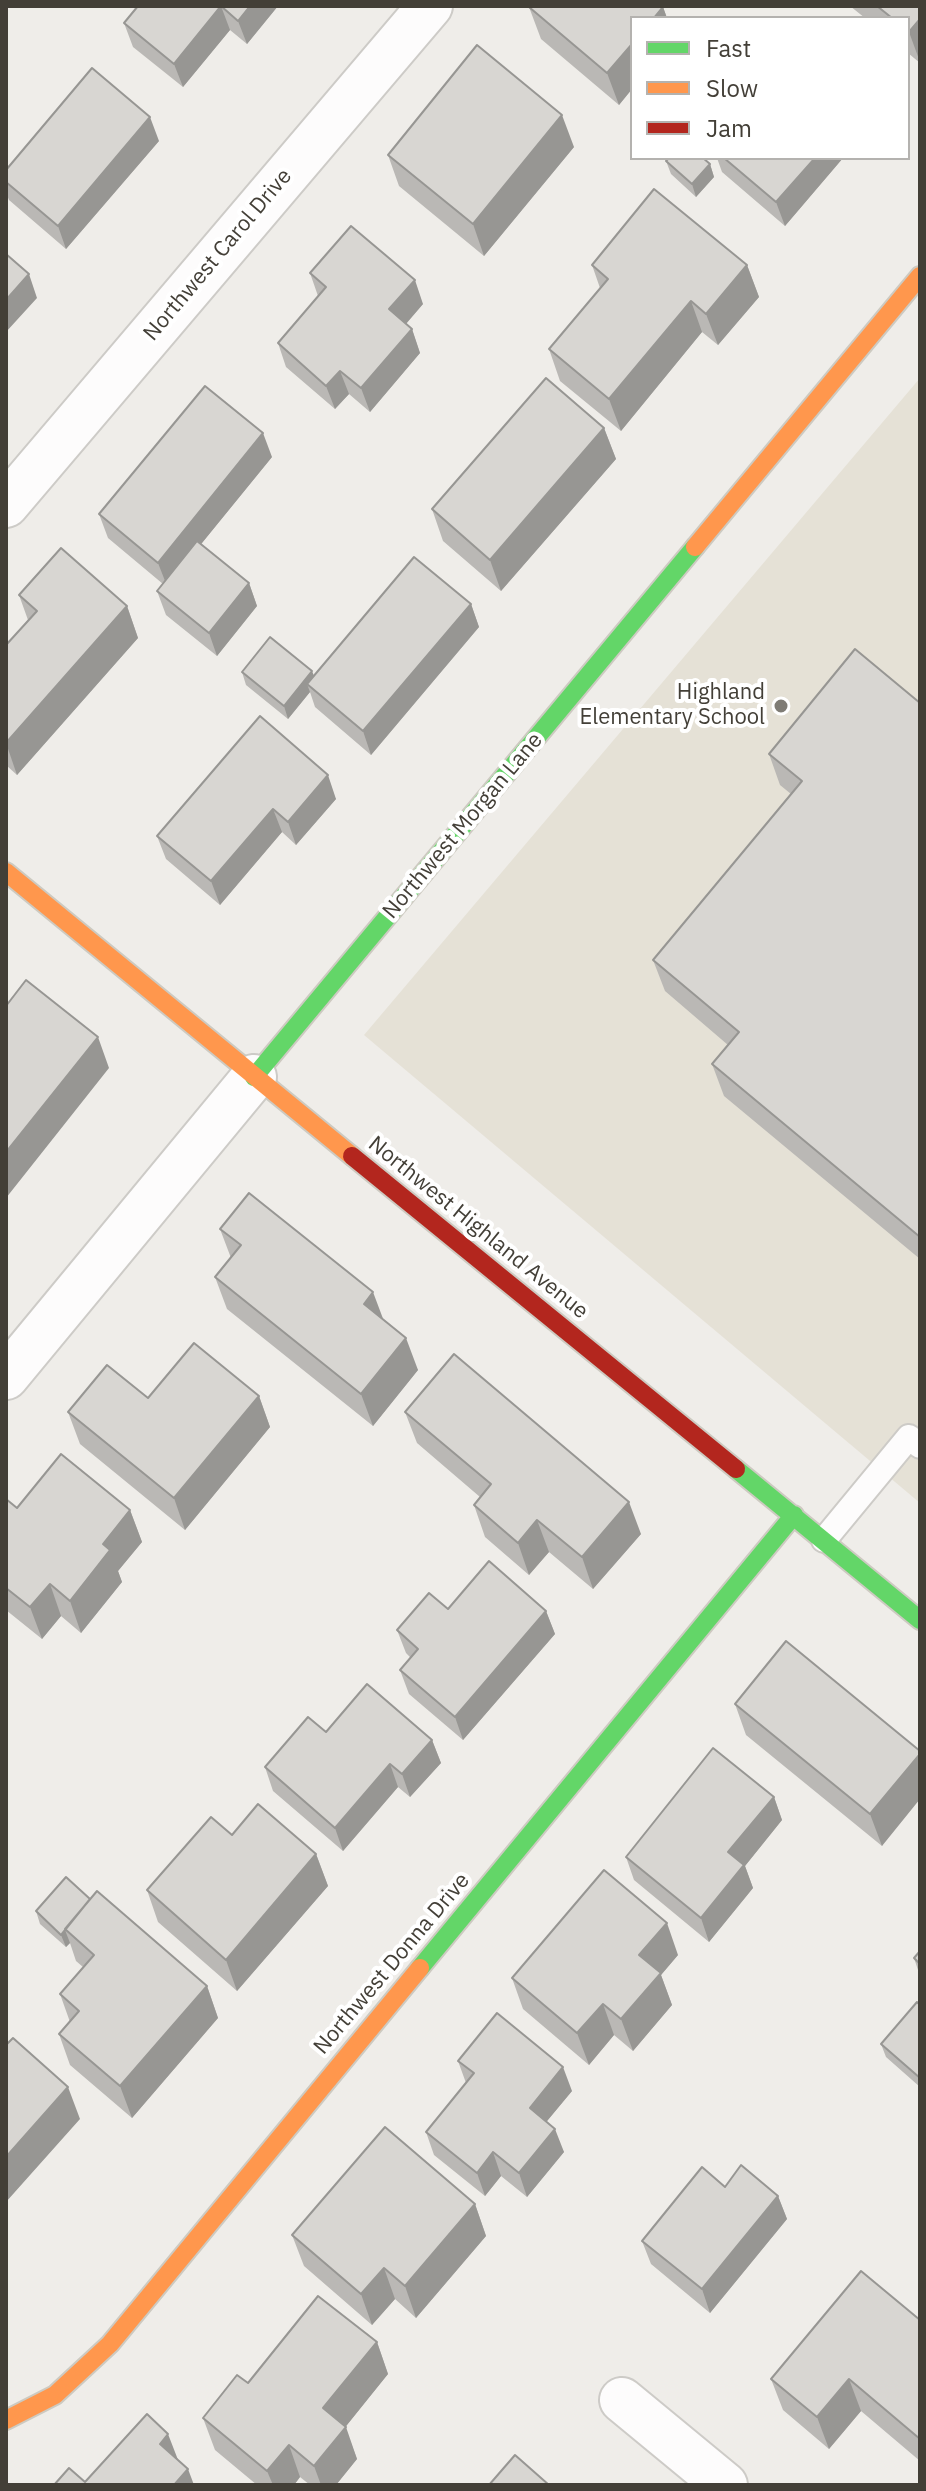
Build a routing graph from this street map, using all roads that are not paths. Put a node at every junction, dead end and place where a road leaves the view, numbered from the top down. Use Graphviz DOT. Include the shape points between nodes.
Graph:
graph roads {
  1 [pos="430,6"];
  2 [pos="920,276"];
  3 [pos="6,505"];
  4 [pos="6,872"];
  5 [pos="254,1077"];
  6 [pos="6,1377"];
  7 [pos="916,1439"];
  8 [pos="794,1515"];
  9 [pos="824,1540"];
  10 [pos="920,1620"];
  11 [pos="622,2400"];
  12 [pos="6,2420"];
  13 [pos="725,2485"];
  1 -- 3 [label="street, Northwest Carol Drive"];
  2 -- 5 [label="street, Northwest Morgan Lane"];
  4 -- 5 [label="street, Northwest Highland Avenue"];
  5 -- 6 [label="street, Northwest Morgan Lane"];
  5 -- 8 [label="street, Northwest Highland Avenue"];
  7 -- 9 [label="lane"];
  8 -- 9 [label="street, Northwest Highland Avenue"];
  8 -- 12 [label="street, Northwest Donna Drive" via="110,2344 55,2395"];
  9 -- 10 [label="street, Northwest Highland Avenue"];
  11 -- 13 [label="street"];
}
